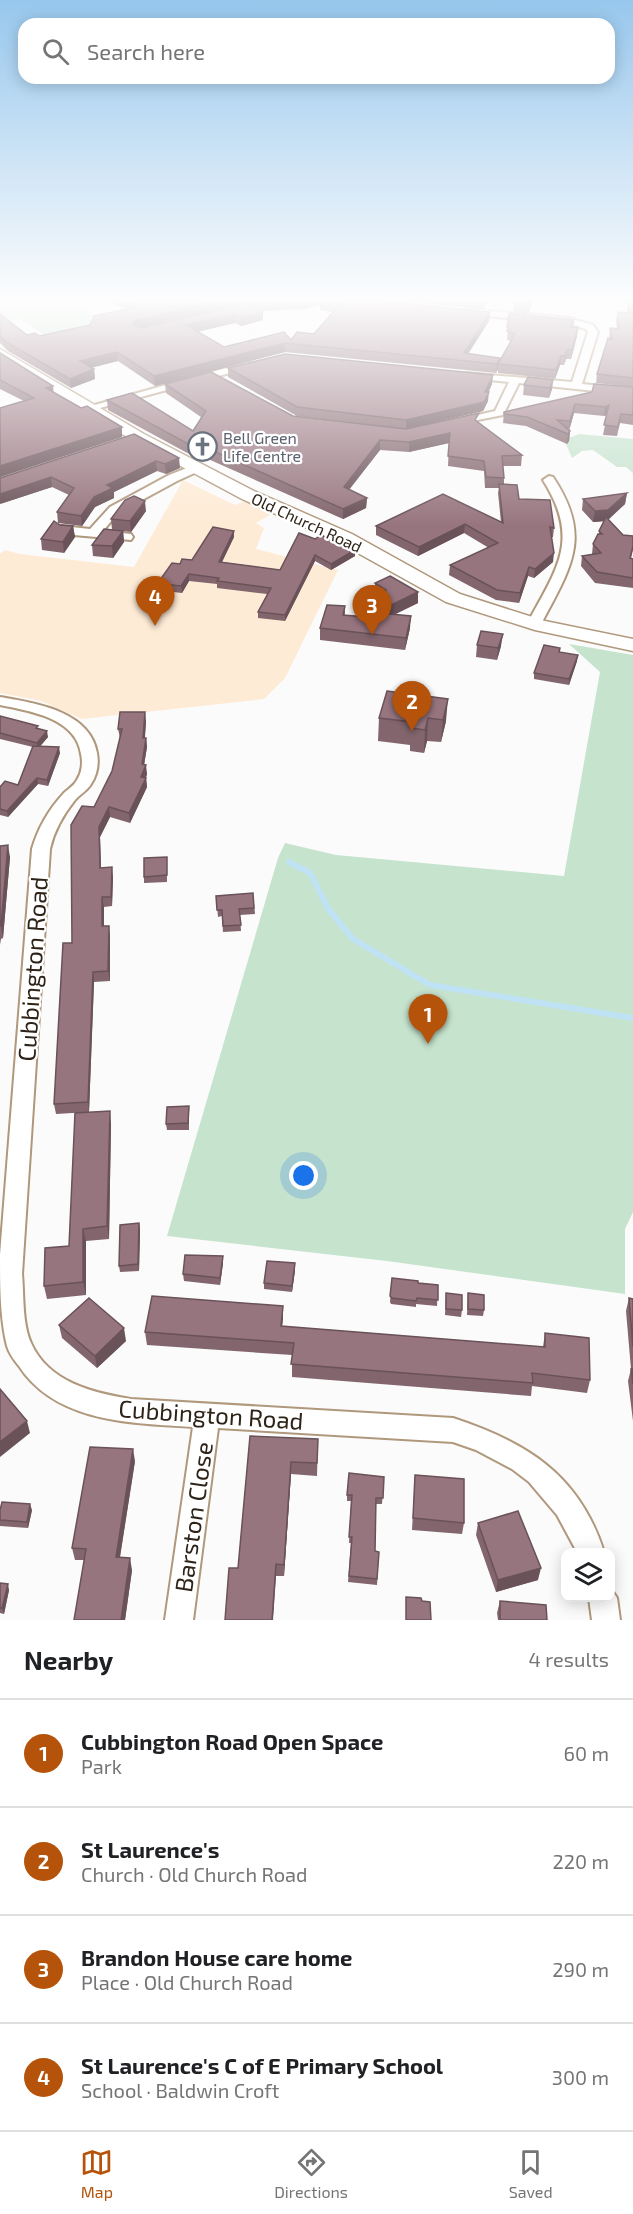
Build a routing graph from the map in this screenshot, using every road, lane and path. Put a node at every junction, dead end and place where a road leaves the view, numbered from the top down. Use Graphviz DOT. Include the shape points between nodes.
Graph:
graph roads {
  1 [pos="37,376"];
  2 [pos="210,376"];
  3 [pos="213,376"];
  4 [pos="469,376"];
  5 [pos="579,376"];
  6 [pos="515,380"];
  7 [pos="229,385"];
  8 [pos="576,386"];
  9 [pos="633,392"];
  10 [pos="89,408"];
  11 [pos="442,426"];
  12 [pos="197,468"];
  13 [pos="549,480"];
  14 [pos="62,530"];
  15 [pos="94,533"];
  16 [pos="127,537"];
  17 [pos="534,624"];
  18 [pos="633,645"];
  19 [pos="0,701"];
  20 [pos="207,1414"];
  21 [pos="589,1548"];
  22 [pos="604,1602"];
  23 [pos="179,1620"];
  24 [pos="606,1620"];
  1 -- 10 [label="main road, Old Church Road"];
  2 -- 10 [label="street"];
  3 -- 7 [label="street"];
  4 -- 6 [label="street"];
  5 -- 8 [label="street"];
  6 -- 8 [label="street"];
  6 -- 11 [label="street" via="499,412"];
  8 -- 9 [label="street"];
  10 -- 12 [label="main road, Old Church Road" via="132,439"];
  12 -- 15 [label="street" via="114,510"];
  12 -- 17 [label="main road, Old Church Road" via="345,538 453,598"];
  13 -- 17 [label="street" via="565,505 571,537 564,565"];
  14 -- 15 [label="street"];
  15 -- 16 [label="street"];
  17 -- 18 [label="main road, Old Church Road"];
  19 -- 20 [label="street, Cubbington Road" via="32,708 74,726 91,755 83,784 51,821 41,849 9,1274 19,1346 33,1367 57,1389 96,1405 131,1411"];
  20 -- 21 [label="street, Cubbington Road" via="453,1430 489,1441 524,1461 555,1488"];
  20 -- 23 [label="street, Barston Close"];
  22 -- 24 [label="street"];
}
